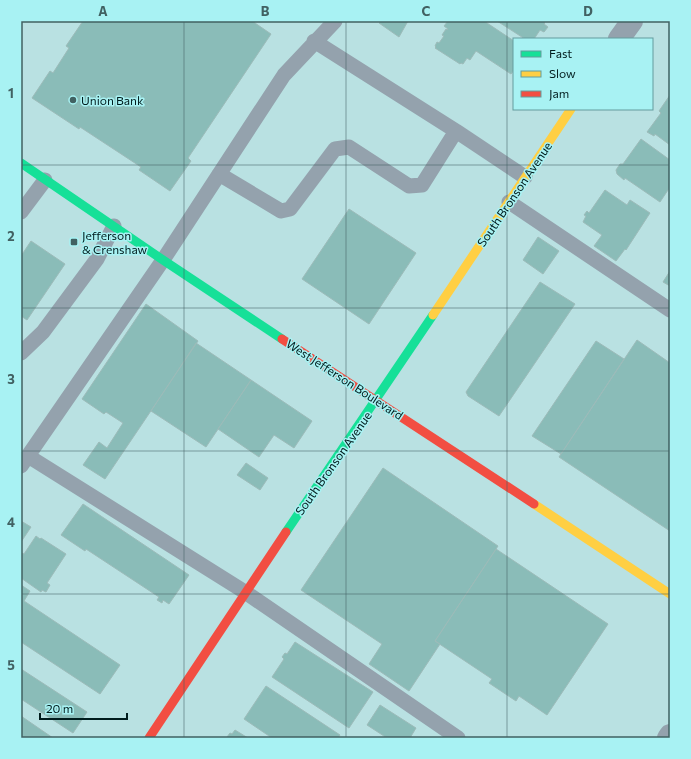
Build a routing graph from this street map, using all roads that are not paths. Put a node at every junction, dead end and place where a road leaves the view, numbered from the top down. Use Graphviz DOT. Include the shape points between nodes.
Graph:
graph roads {
  1 [pos="335,21"];
  2 [pos="632,21"];
  3 [pos="620,38"];
  4 [pos="314,41"];
  5 [pos="570,110"];
  6 [pos="456,131"];
  7 [pos="21,163"];
  8 [pos="219,174"];
  9 [pos="524,177"];
  10 [pos="45,180"];
  11 [pos="509,202"];
  12 [pos="21,212"];
  13 [pos="114,226"];
  14 [pos="163,260"];
  15 [pos="670,310"];
  16 [pos="21,353"];
  17 [pos="376,400"];
  18 [pos="25,461"];
  19 [pos="245,592"];
  20 [pos="670,594"];
  21 [pos="670,735"];
  22 [pos="149,738"];
  23 [pos="458,738"];
  24 [pos="668,738"];
  1 -- 4 [label="lane"];
  2 -- 3 [label="street"];
  4 -- 6 [label="lane"];
  4 -- 8 [label="lane" via="284,75"];
  5 -- 9 [label="main road, South Bronson Avenue"];
  6 -- 8 [label="lane" via="422,185 409,186 349,147 335,149 290,209 281,211"];
  6 -- 9 [label="lane"];
  7 -- 10 [label="main road, West Jefferson Boulevard"];
  8 -- 14 [label="lane"];
  9 -- 11 [label="main road, South Bronson Avenue"];
  10 -- 12 [label="lane"];
  10 -- 13 [label="main road, West Jefferson Boulevard"];
  11 -- 15 [label="lane"];
  11 -- 17 [label="main road, South Bronson Avenue"];
  13 -- 14 [label="main road, West Jefferson Boulevard"];
  13 -- 16 [label="lane" via="97,259 43,332"];
  14 -- 17 [label="main road, West Jefferson Boulevard"];
  14 -- 18 [label="lane"];
  17 -- 19 [label="main road, South Bronson Avenue"];
  17 -- 20 [label="main road, West Jefferson Boulevard"];
  18 -- 19 [label="lane"];
  19 -- 22 [label="main road, South Bronson Avenue"];
  19 -- 23 [label="lane"];
  21 -- 24 [label="street"];
}
